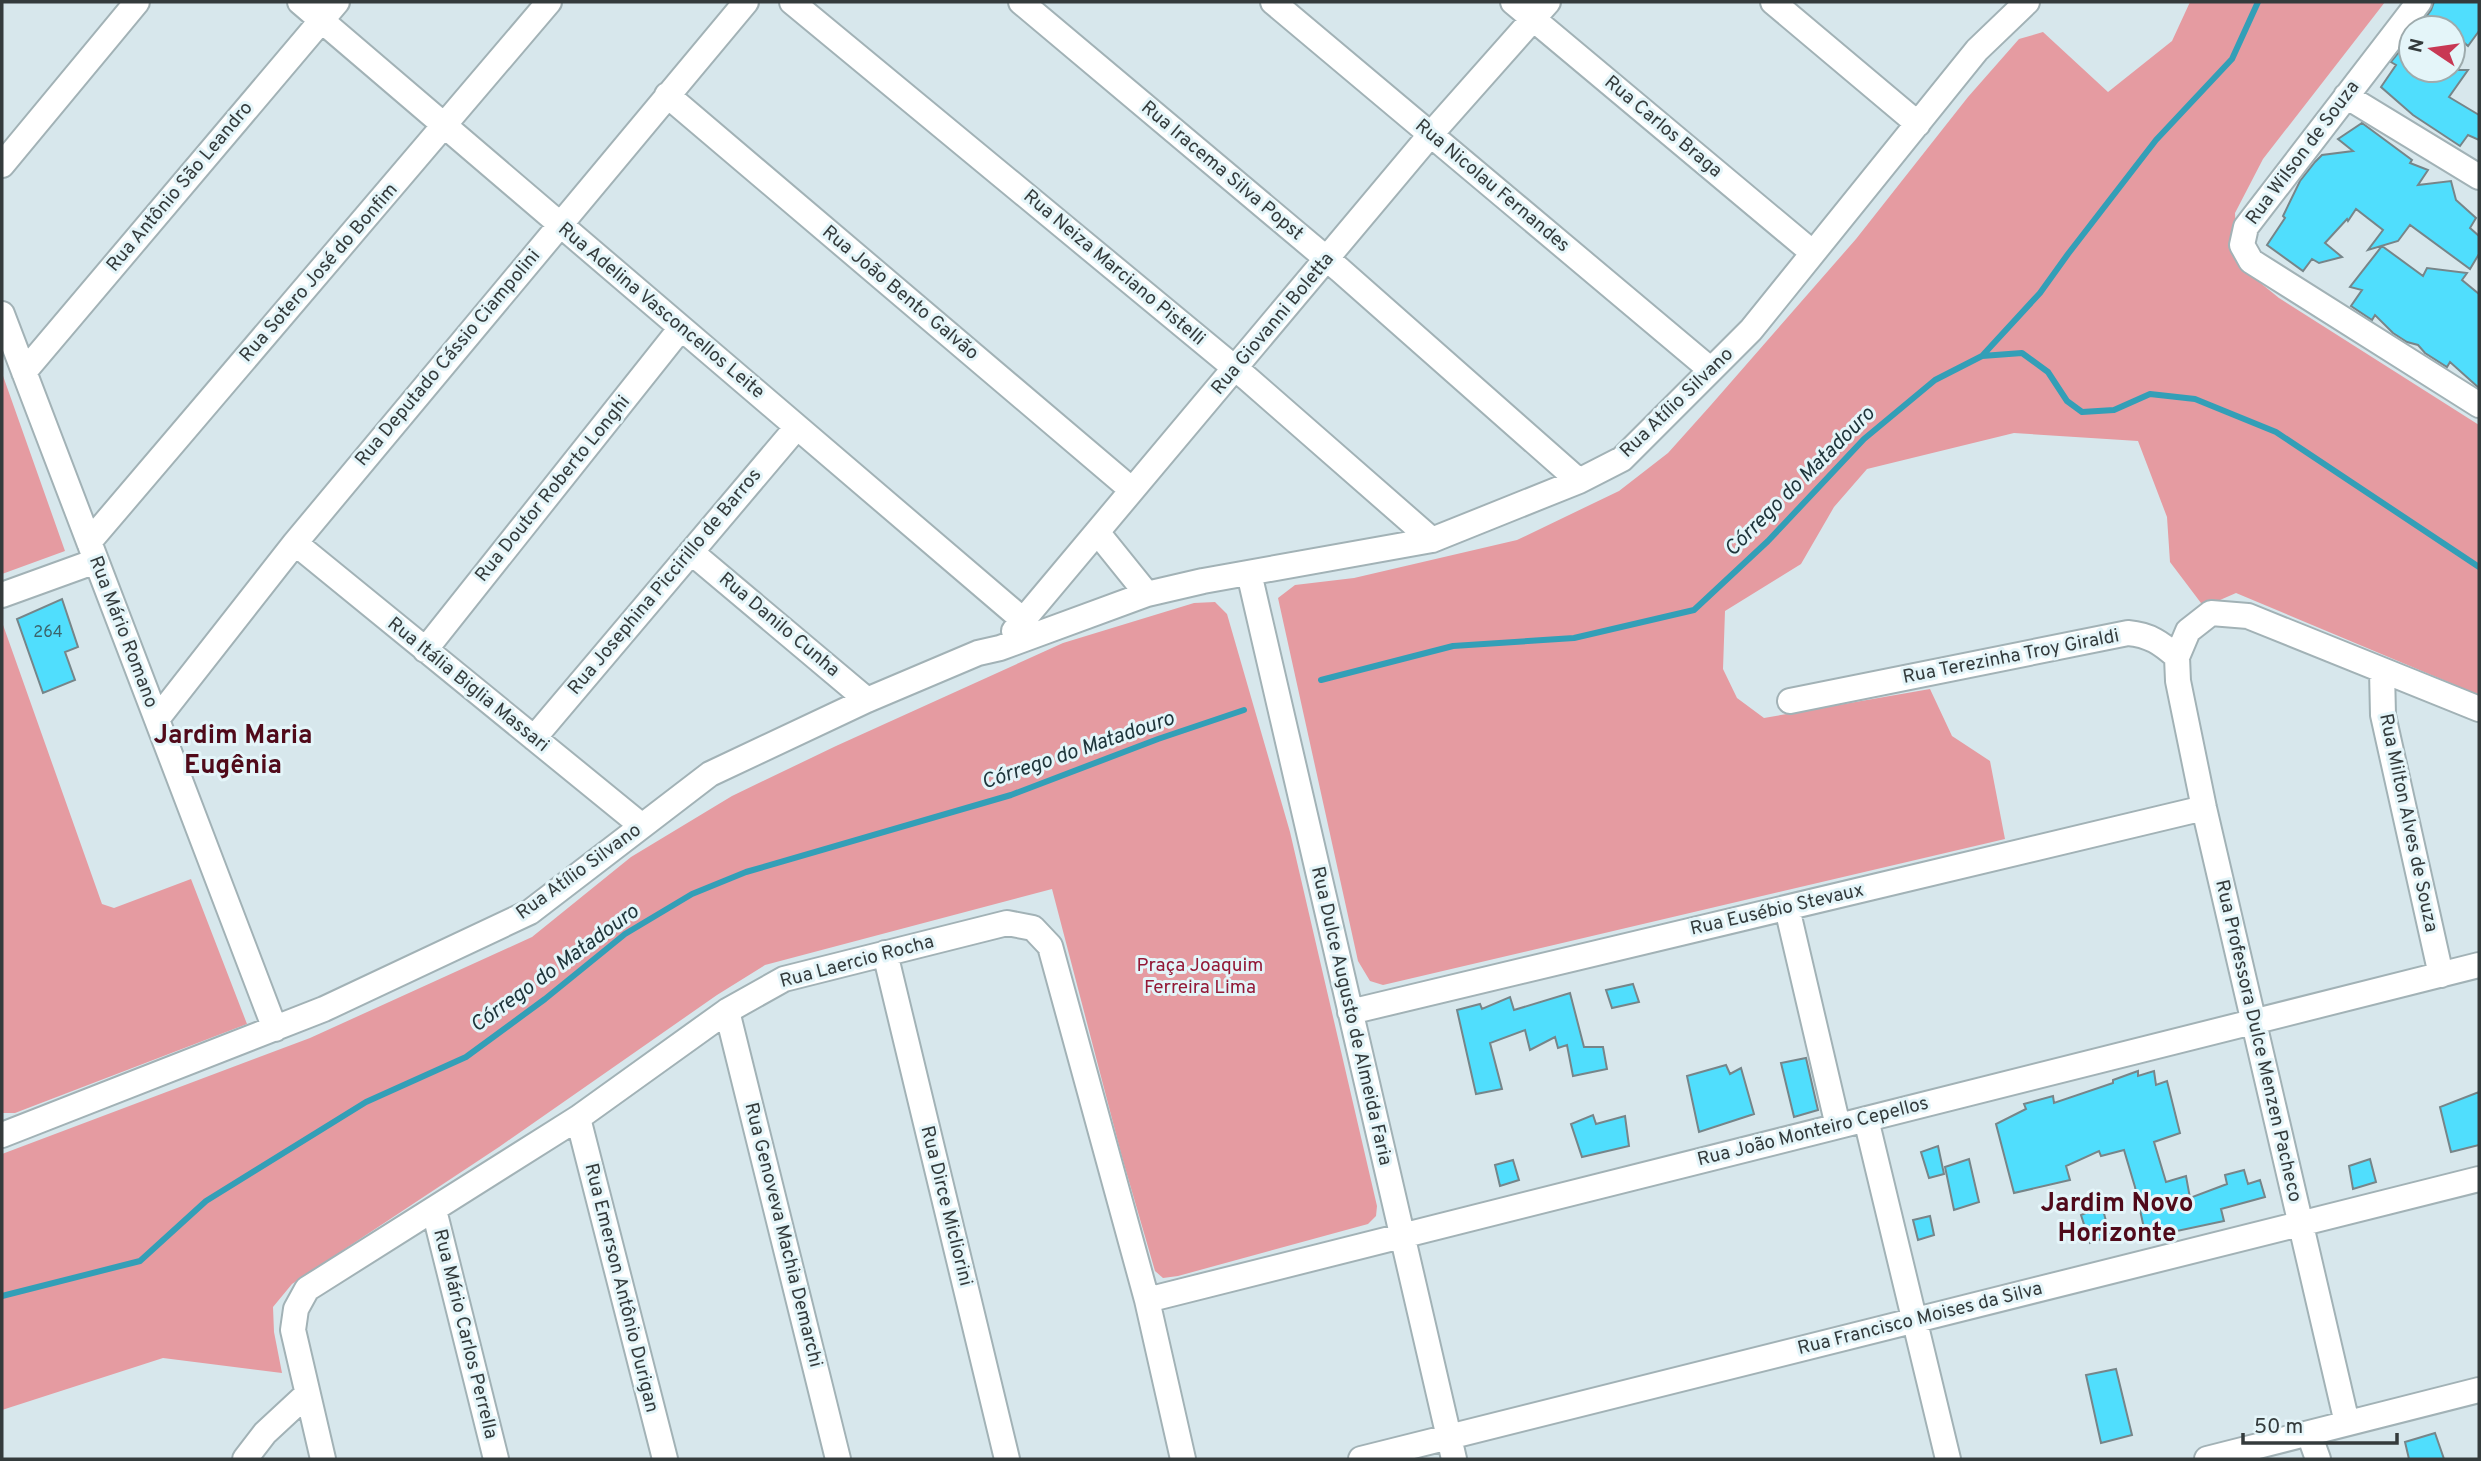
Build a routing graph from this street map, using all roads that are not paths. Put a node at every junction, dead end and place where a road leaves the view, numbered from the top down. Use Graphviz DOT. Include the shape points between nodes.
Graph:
graph roads {
  1 [pos="137,2"];
  2 [pos="300,2"];
  3 [pos="548,2"];
  4 [pos="746,2"];
  5 [pos="792,2"];
  6 [pos="1021,2"];
  7 [pos="1273,2"];
  8 [pos="1513,2"];
  9 [pos="1773,2"];
  10 [pos="2027,2"];
  11 [pos="2419,2"];
  12 [pos="1541,10"];
  13 [pos="329,11"];
  14 [pos="667,95"];
  15 [pos="2346,96"];
  16 [pos="1918,124"];
  17 [pos="445,126"];
  18 [pos="1431,134"];
  19 [pos="2,164"];
  20 [pos="2479,177"];
  21 [pos="559,224"];
  22 [pos="1814,253"];
  23 [pos="1327,260"];
  24 [pos="2,314"];
  25 [pos="681,328"];
  26 [pos="1235,368"];
  27 [pos="1711,369"];
  28 [pos="24,372"];
  29 [pos="2479,405"];
  30 [pos="797,426"];
  31 [pos="1579,481"];
  32 [pos="1132,490"];
  33 [pos="1097,532"];
  34 [pos="1432,540"];
  35 [pos="295,543"];
  36 [pos="92,551"];
  37 [pos="691,552"];
  38 [pos="1249,573"];
  39 [pos="1147,594"];
  40 [pos="2,595"];
  41 [pos="1023,620"];
  42 [pos="1000,648"];
  43 [pos="425,650"];
  44 [pos="2177,657"];
  45 [pos="2382,671"];
  46 [pos="867,700"];
  47 [pos="1790,701"];
  48 [pos="2479,709"];
  49 [pos="157,719"];
  50 [pos="534,738"];
  51 [pos="2204,808"];
  52 [pos="642,826"];
  53 [pos="1787,908"];
  54 [pos="885,953"];
  55 [pos="2479,965"];
  56 [pos="2441,975"];
  57 [pos="727,1011"];
  58 [pos="1350,1012"];
  59 [pos="2254,1022"];
  60 [pos="275,1029"];
  61 [pos="578,1118"];
  62 [pos="1866,1119"];
  63 [pos="1838,1126"];
  64 [pos="2,1135"];
  65 [pos="2479,1179"];
  66 [pos="434,1210"];
  67 [pos="2301,1222"];
  68 [pos="1402,1236"];
  69 [pos="1147,1300"];
  70 [pos="1915,1320"];
  71 [pos="2479,1390"];
  72 [pos="306,1395"];
  73 [pos="2347,1423"];
  74 [pos="265,1433"];
  75 [pos="317,1434"];
  76 [pos="2309,1434"];
  77 [pos="1451,1449"];
  78 [pos="246,1459"];
  79 [pos="323,1459"];
  80 [pos="496,1459"];
  81 [pos="665,1459"];
  82 [pos="838,1459"];
  83 [pos="1007,1459"];
  84 [pos="1183,1459"];
  85 [pos="1361,1459"];
  86 [pos="1948,1459"];
  87 [pos="2207,1459"];
  88 [pos="2318,1459"];
  1 -- 19 [label="street"];
  2 -- 13 [label="street, Rua Adelina Vasconcellos Leite"];
  3 -- 17 [label="street, Rua Sotero José do Bonfim"];
  4 -- 14 [label="street, Rua Deputado Cássio Ciampolini"];
  5 -- 26 [label="street, Rua Neiza Marciano Pistelli"];
  6 -- 23 [label="street, Rua Iracema Silva Popst"];
  7 -- 18 [label="street, Rua Nicolau Fernandes"];
  8 -- 12 [label="street, Rua Carlos Braga"];
  9 -- 16 [label="street"];
  10 -- 16 [label="street, Rua Atílio Silvano" via="1978,50"];
  11 -- 15 [label="street, Rua Wilson de Souza"];
  12 -- 18 [label="street, Rua Giovanni Boletta"];
  12 -- 22 [label="street, Rua Carlos Braga"];
  13 -- 17 [label="street, Rua Adelina Vasconcellos Leite"];
  13 -- 28 [label="street, Rua Antônio São Leandro"];
  14 -- 21 [label="street, Rua Deputado Cássio Ciampolini"];
  14 -- 32 [label="street, Rua João Bento Galvão"];
  15 -- 20 [label="street"];
  15 -- 29 [label="street, Rua Wilson de Souza" via="2246,226 2242,245 2251,261"];
  16 -- 22 [label="street, Rua Atílio Silvano"];
  17 -- 21 [label="street, Rua Adelina Vasconcellos Leite"];
  17 -- 36 [label="street, Rua Sotero José do Bonfim"];
  18 -- 23 [label="street, Rua Giovanni Boletta"];
  18 -- 27 [label="street, Rua Nicolau Fernandes"];
  21 -- 25 [label="street, Rua Adelina Vasconcellos Leite"];
  21 -- 35 [label="street, Rua Deputado Cássio Ciampolini"];
  22 -- 27 [label="street, Rua Atílio Silvano" via="1751,330"];
  23 -- 26 [label="street, Rua Giovanni Boletta"];
  23 -- 31 [label="street, Rua Iracema Silva Popst"];
  24 -- 28 [label="street, Rua Mário Romano"];
  25 -- 30 [label="street, Rua Adelina Vasconcellos Leite"];
  25 -- 43 [label="street, Rua Doutor Roberto Longhi"];
  26 -- 32 [label="street, Rua Giovanni Boletta"];
  26 -- 34 [label="street, Rua Neiza Marciano Pistelli"];
  27 -- 31 [label="street, Rua Atílio Silvano" via="1622,459"];
  28 -- 36 [label="street, Rua Mário Romano"];
  30 -- 37 [label="street, Rua Josephina Piccirillo de Barros"];
  30 -- 41 [label="street, Rua Adelina Vasconcellos Leite"];
  31 -- 34 [label="street, Rua Atílio Silvano"];
  32 -- 33 [label="street, Rua Giovanni Boletta"];
  33 -- 39 [label="street"];
  33 -- 41 [label="street, Rua Giovanni Boletta"];
  34 -- 38 [label="street, Rua Atílio Silvano"];
  35 -- 43 [label="street, Rua Itália Biglia Massari"];
  35 -- 49 [label="street, Rua Deputado Cássio Ciampolini"];
  36 -- 40 [label="street"];
  36 -- 49 [label="street, Rua Mário Romano"];
  37 -- 46 [label="street, Rua Danilo Cunha"];
  37 -- 50 [label="street, Rua Josephina Piccirillo de Barros"];
  38 -- 39 [label="street, Rua Atílio Silvano"];
  38 -- 58 [label="street, Rua Dulce Augusto de Almeida Faria"];
  39 -- 42 [label="street, Rua Atílio Silvano"];
  41 -- 42 [label="street, Rua Giovanni Boletta"];
  42 -- 46 [label="street, Rua Atílio Silvano"];
  43 -- 50 [label="street, Rua Itália Biglia Massari"];
  44 -- 45 [label="street" via="2188,631 2211,613 2248,616"];
  44 -- 47 [label="street, Rua Terezinha Troy Giraldi" via="2145,634 2128,633"];
  44 -- 51 [label="street, Rua Professora Dulce Menzen Pacheco"];
  45 -- 48 [label="street"];
  45 -- 56 [label="street, Rua Milton Alves de Souza" via="2383,715"];
  46 -- 52 [label="street, Rua Atílio Silvano" via="710,774"];
  49 -- 60 [label="street, Rua Mário Romano"];
  50 -- 52 [label="street, Rua Itália Biglia Massari"];
  51 -- 53 [label="street, Rua Eusébio Stevaux"];
  51 -- 59 [label="street, Rua Professora Dulce Menzen Pacheco"];
  52 -- 60 [label="street, Rua Atílio Silvano" via="530,912"];
  53 -- 58 [label="street, Rua Eusébio Stevaux"];
  53 -- 63 [label="street"];
  54 -- 57 [label="street, Rua Laercio Rocha" via="784,979"];
  54 -- 69 [label="street, Rua Laercio Rocha" via="1007,923 1033,928 1050,946"];
  54 -- 83 [label="street, Rua Dirce Micliorini"];
  55 -- 56 [label="street, Rua João Monteiro Cepellos"];
  56 -- 59 [label="street, Rua João Monteiro Cepellos"];
  57 -- 61 [label="street, Rua Laercio Rocha"];
  57 -- 82 [label="street, Rua Genoveva Machia Demarchi"];
  58 -- 68 [label="street, Rua Dulce Augusto de Almeida Faria"];
  59 -- 62 [label="street, Rua João Monteiro Cepellos"];
  59 -- 67 [label="street, Rua Professora Dulce Menzen Pacheco"];
  60 -- 64 [label="street, Rua Atílio Silvano"];
  61 -- 66 [label="street, Rua Laercio Rocha"];
  61 -- 81 [label="street, Rua Emerson Antônio Durigan"];
  62 -- 63 [label="street, Rua João Monteiro Cepellos"];
  62 -- 70 [label="street"];
  63 -- 68 [label="street, Rua João Monteiro Cepellos"];
  65 -- 67 [label="street, Rua Francisco Moises da Silva"];
  66 -- 72 [label="street, Rua Laercio Rocha" via="307,1289 296,1309 293,1330"];
  66 -- 80 [label="street, Rua Mário Carlos Perrella"];
  67 -- 70 [label="street, Rua Francisco Moises da Silva"];
  67 -- 73 [label="street, Rua Professora Dulce Menzen Pacheco"];
  68 -- 69 [label="street, Rua João Monteiro Cepellos"];
  68 -- 77 [label="street, Rua Dulce Augusto de Almeida Faria"];
  69 -- 84 [label="street, Rua Laercio Rocha"];
  70 -- 77 [label="street, Rua Francisco Moises da Silva"];
  70 -- 86 [label="street"];
  71 -- 73 [label="street"];
  72 -- 74 [label="street"];
  72 -- 75 [label="street, Rua Laercio Rocha"];
  73 -- 76 [label="street"];
  74 -- 75 [label="street"];
  74 -- 78 [label="street"];
  75 -- 79 [label="street, Rua Laercio Rocha"];
  76 -- 87 [label="street"];
  76 -- 88 [label="street"];
  77 -- 85 [label="street, Rua Francisco Moises da Silva"];
}
